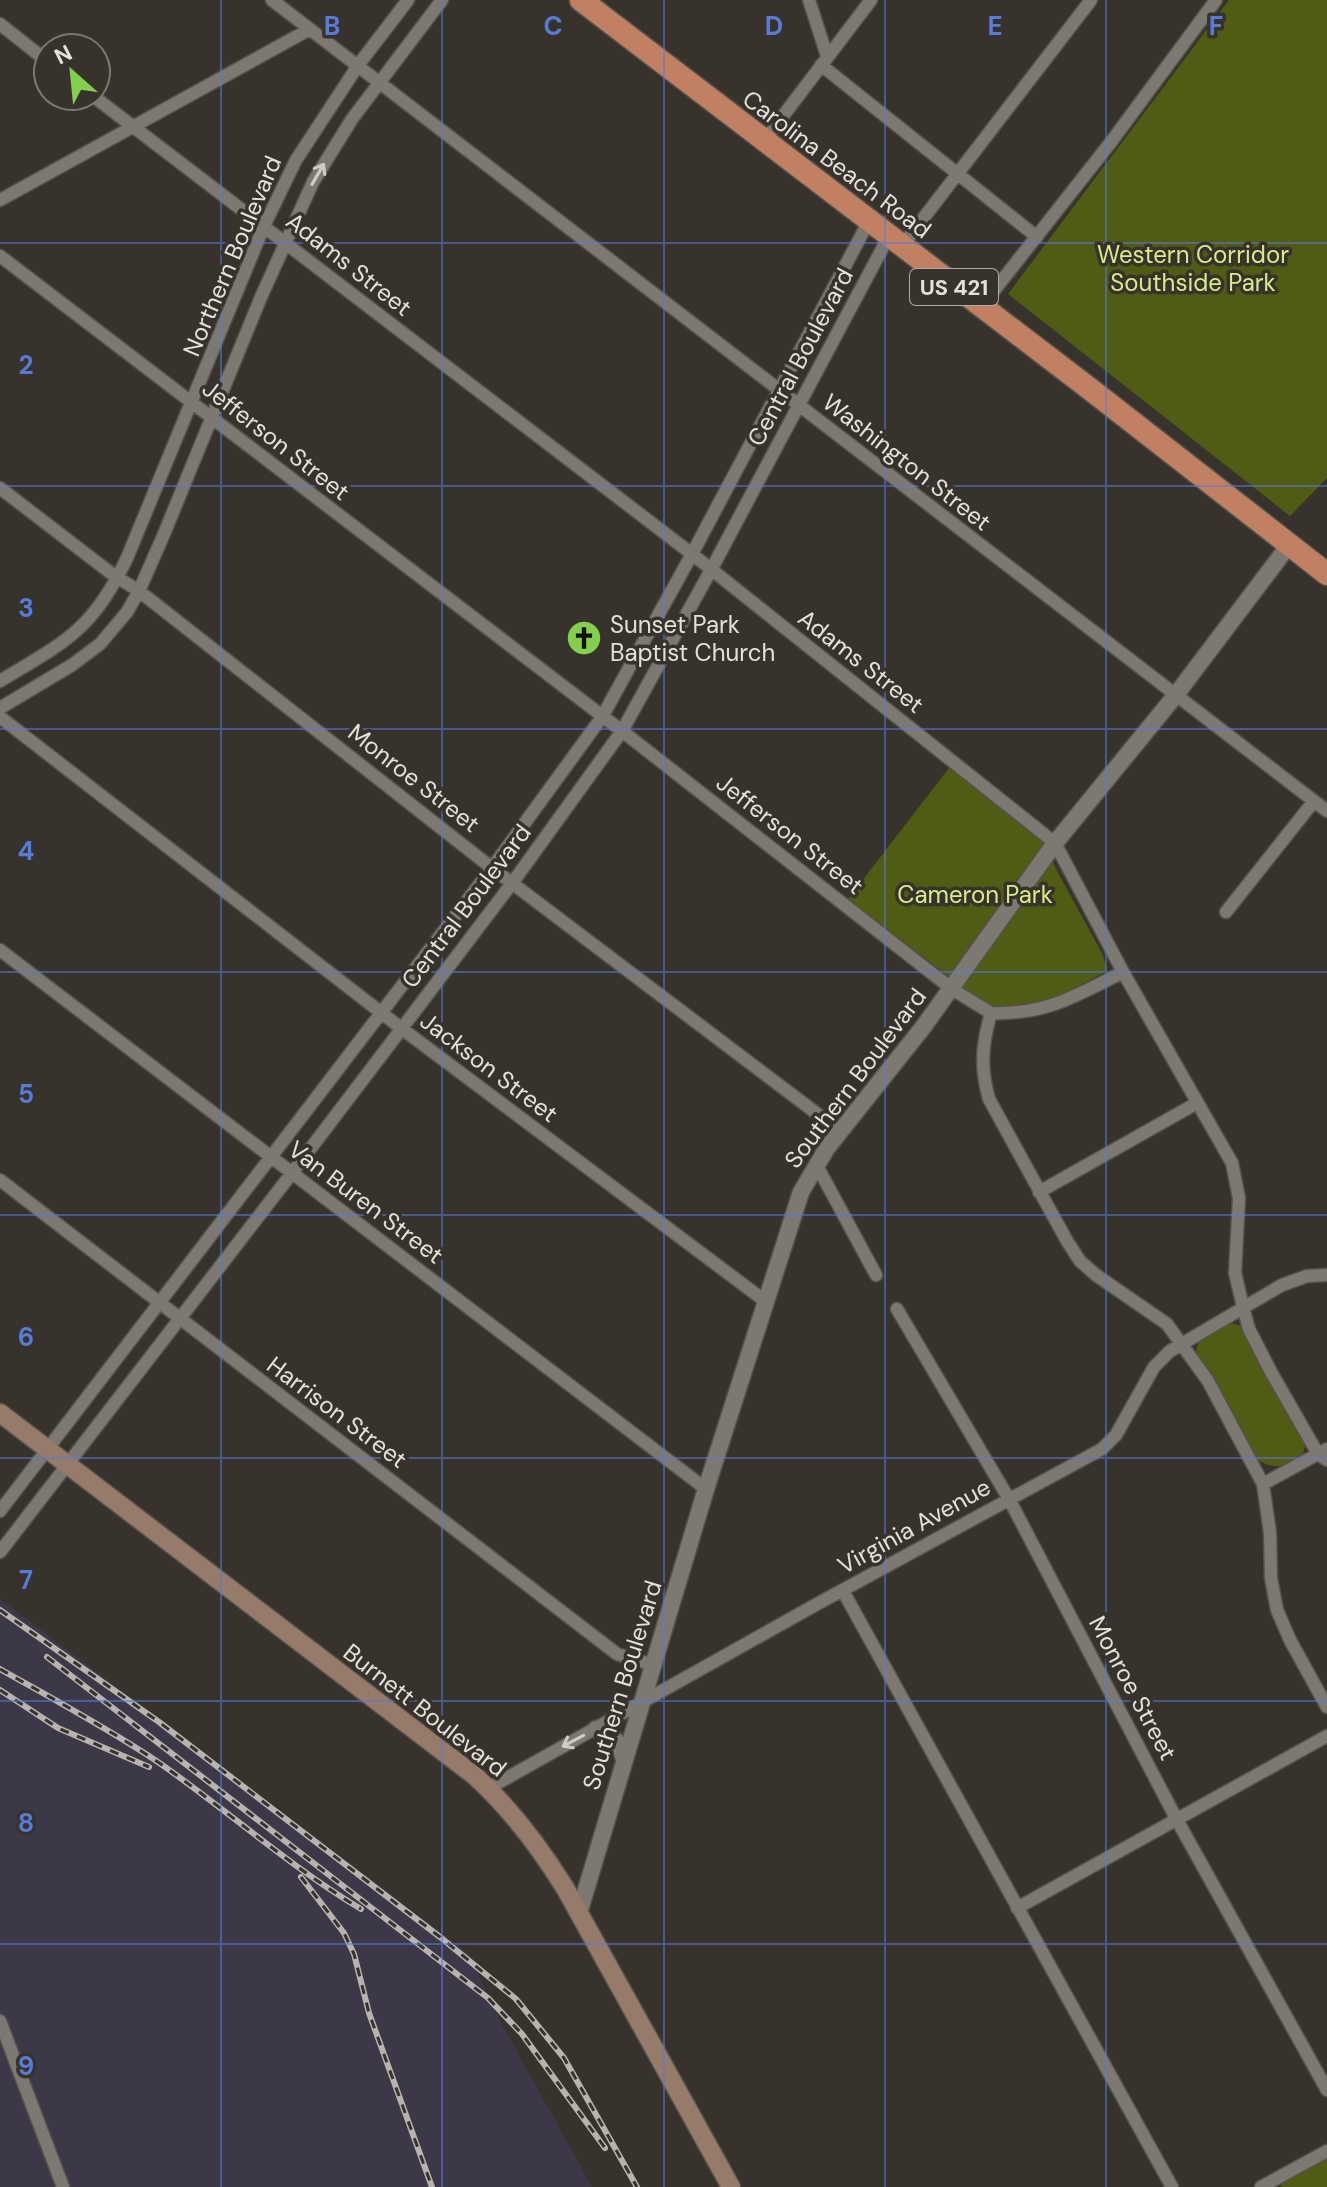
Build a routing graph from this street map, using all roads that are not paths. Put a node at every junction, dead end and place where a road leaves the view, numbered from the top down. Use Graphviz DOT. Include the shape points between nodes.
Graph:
graph roads {
  1 [pos="272,0"];
  2 [pos="408,0"];
  3 [pos="442,0"];
  4 [pos="581,0"];
  5 [pos="809,0"];
  6 [pos="871,0"];
  7 [pos="1091,0"];
  8 [pos="1216,0"];
  9 [pos="0,24"];
  10 [pos="310,29"];
  11 [pos="32,49"];
  12 [pos="824,60"];
  13 [pos="359,64"];
  14 [pos="379,81"];
  15 [pos="112,110"];
  16 [pos="134,127"];
  17 [pos="764,141"];
  18 [pos="957,173"];
  19 [pos="0,200"];
  20 [pos="869,221"];
  21 [pos="264,226"];
  22 [pos="1037,237"];
  23 [pos="895,241"];
  24 [pos="284,244"];
  25 [pos="0,256"];
  26 [pos="981,307"];
  27 [pos="779,391"];
  28 [pos="191,402"];
  29 [pos="799,406"];
  30 [pos="210,419"];
  31 [pos="0,488"];
  32 [pos="1289,545"];
  33 [pos="692,554"];
  34 [pos="711,570"];
  35 [pos="1327,574"];
  36 [pos="118,578"];
  37 [pos="139,591"];
  38 [pos="0,681"];
  39 [pos="1175,696"];
  40 [pos="0,708"];
  41 [pos="0,717"];
  42 [pos="602,717"];
  43 [pos="622,731"];
  44 [pos="1314,801"];
  45 [pos="1327,811"];
  46 [pos="1055,843"];
  47 [pos="492,868"];
  48 [pos="513,882"];
  49 [pos="1226,912"];
  50 [pos="0,950"];
  51 [pos="1123,972"];
  52 [pos="952,989"];
  53 [pos="382,1013"];
  54 [pos="991,1013"];
  55 [pos="401,1028"];
  56 [pos="1197,1103"];
  57 [pos="840,1131"];
  58 [pos="271,1157"];
  59 [pos="816,1164"];
  60 [pos="292,1173"];
  61 [pos="0,1180"];
  62 [pos="1039,1192"];
  63 [pos="876,1275"];
  64 [pos="1327,1275"];
  65 [pos="765,1301"];
  66 [pos="159,1302"];
  67 [pos="1243,1307"];
  68 [pos="897,1309"];
  69 [pos="179,1319"];
  70 [pos="1183,1344"];
  71 [pos="0,1413"];
  72 [pos="49,1450"];
  73 [pos="1324,1454"];
  74 [pos="67,1465"];
  75 [pos="1263,1484"];
  76 [pos="706,1489"];
  77 [pos="1009,1499"];
  78 [pos="0,1511"];
  79 [pos="0,1552"];
  80 [pos="843,1591"];
  81 [pos="654,1665"];
  82 [pos="641,1704"];
  83 [pos="1327,1707"];
  84 [pos="596,1729"];
  85 [pos="1327,1736"];
  86 [pos="624,1761"];
  87 [pos="489,1788"];
  88 [pos="1177,1820"];
  89 [pos="1017,1908"];
  90 [pos="579,1913"];
  91 [pos="0,2021"];
  92 [pos="1327,2090"];
  93 [pos="1327,2151"];
  94 [pos="63,2187"];
  95 [pos="731,2187"];
  96 [pos="1172,2187"];
  97 [pos="1261,2187"];
  1 -- 10 [label="street, Washington Street"];
  2 -- 13 [label="street, Northern Boulevard"];
  3 -- 14 [label="street, Northern Boulevard"];
  4 -- 17 [label="highway, Carolina Beach Road / US 421"];
  5 -- 12 [label="street"];
  6 -- 12 [label="street"];
  7 -- 18 [label="street, Central Boulevard"];
  8 -- 22 [label="street"];
  9 -- 11 [label="street"];
  10 -- 13 [label="street, Washington Street"];
  10 -- 16 [label="street"];
  12 -- 17 [label="street"];
  12 -- 18 [label="street"];
  13 -- 14 [label="street, Washington Street"];
  13 -- 21 [label="street, Northern Boulevard" via="307,141"];
  24 -- 14 [label="street, Northern Boulevard, one-way" via="313,182"];
  14 -- 27 [label="street, Washington Street"];
  15 -- 16 [label="street, Adams Street"];
  16 -- 19 [label="street"];
  16 -- 21 [label="street, Adams Street"];
  17 -- 20 [label="highway, Carolina Beach Road / US 421"];
  18 -- 22 [label="street"];
  18 -- 23 [label="street, Central Boulevard"];
  20 -- 23 [label="highway, Carolina Beach Road / US 421"];
  20 -- 27 [label="street, Central Boulevard"];
  21 -- 24 [label="street, Adams Street"];
  21 -- 28 [label="street, Northern Boulevard"];
  22 -- 26 [label="street"];
  23 -- 26 [label="highway, Carolina Beach Road / US 421"];
  23 -- 29 [label="street, Central Boulevard"];
  24 -- 30 [label="street, Northern Boulevard"];
  24 -- 33 [label="street, Adams Street"];
  25 -- 28 [label="street, Jefferson Street"];
  26 -- 32 [label="highway, Carolina Beach Road / US 421"];
  27 -- 29 [label="street, Washington Street"];
  27 -- 33 [label="street, Central Boulevard"];
  28 -- 30 [label="street, Jefferson Street"];
  28 -- 36 [label="street, Northern Boulevard"];
  29 -- 34 [label="street, Central Boulevard"];
  29 -- 39 [label="street, Washington Street"];
  30 -- 37 [label="street, Northern Boulevard"];
  30 -- 42 [label="street, Jefferson Street"];
  31 -- 36 [label="street, Monroe Street"];
  32 -- 35 [label="highway, Carolina Beach Road / US 421"];
  32 -- 39 [label="street, Southern Boulevard"];
  33 -- 34 [label="street, Adams Street"];
  33 -- 42 [label="street, Central Boulevard"];
  34 -- 43 [label="street, Central Boulevard"];
  34 -- 46 [label="street, Adams Street"];
  36 -- 37 [label="street, Monroe Street"];
  36 -- 38 [label="street, Northern Boulevard" via="74,635"];
  37 -- 40 [label="street, Northern Boulevard" via="100,644"];
  37 -- 47 [label="street, Monroe Street"];
  39 -- 44 [label="street, Washington Street"];
  39 -- 46 [label="street, Southern Boulevard"];
  41 -- 53 [label="street, Jackson Street"];
  42 -- 43 [label="street, Jefferson Street"];
  42 -- 47 [label="street, Central Boulevard"];
  43 -- 48 [label="street, Central Boulevard"];
  43 -- 52 [label="street, Jefferson Street"];
  44 -- 45 [label="street, Washington Street"];
  44 -- 49 [label="street"];
  46 -- 51 [label="street, Adams Street"];
  46 -- 52 [label="street, Southern Boulevard"];
  47 -- 48 [label="street, Monroe Street"];
  47 -- 53 [label="street, Central Boulevard"];
  48 -- 55 [label="street, Central Boulevard"];
  48 -- 57 [label="street, Monroe Street"];
  50 -- 58 [label="street, Van Buren Street"];
  51 -- 54 [label="street" via="1047,1008"];
  51 -- 56 [label="street, Adams Street"];
  52 -- 54 [label="street, Jefferson Street"];
  52 -- 57 [label="street, Southern Boulevard"];
  53 -- 55 [label="street, Jackson Street"];
  53 -- 58 [label="street, Central Boulevard"];
  54 -- 62 [label="street" via="982,1044 982,1074 989,1099"];
  55 -- 60 [label="street, Central Boulevard"];
  55 -- 65 [label="street, Jackson Street"];
  56 -- 62 [label="street"];
  56 -- 67 [label="street, Adams Street" via="1232,1163 1239,1198 1235,1273"];
  57 -- 59 [label="street, Southern Boulevard"];
  58 -- 60 [label="street, Van Buren Street"];
  58 -- 66 [label="street, Central Boulevard"];
  59 -- 63 [label="street"];
  59 -- 65 [label="street, Southern Boulevard" via="794,1206"];
  60 -- 69 [label="street, Central Boulevard"];
  60 -- 76 [label="street, Van Buren Street"];
  61 -- 66 [label="street, Harrison Street"];
  62 -- 70 [label="street" via="1080,1261 1167,1324"];
  64 -- 67 [label="street, Virginia Avenue" via="1294,1280"];
  65 -- 76 [label="street, Southern Boulevard"];
  66 -- 69 [label="street, Harrison Street"];
  66 -- 72 [label="street, Central Boulevard"];
  67 -- 70 [label="street, Virginia Avenue"];
  67 -- 73 [label="street, Adams Street" via="1271,1372"];
  68 -- 77 [label="street, Monroe Street"];
  69 -- 74 [label="street, Central Boulevard"];
  69 -- 81 [label="street, Harrison Street" via="617,1654"];
  70 -- 75 [label="street"];
  70 -- 77 [label="street, Virginia Avenue" via="1154,1367 1116,1435 1102,1449"];
  71 -- 72 [label="main road, Burnett Boulevard"];
  72 -- 74 [label="main road, Burnett Boulevard"];
  72 -- 78 [label="street, Central Boulevard"];
  73 -- 75 [label="street"];
  74 -- 79 [label="street, Central Boulevard"];
  74 -- 87 [label="main road, Burnett Boulevard"];
  75 -- 83 [label="street" via="1277,1610"];
  76 -- 81 [label="street, Southern Boulevard"];
  77 -- 80 [label="street, Virginia Avenue"];
  77 -- 88 [label="street, Monroe Street"];
  80 -- 82 [label="street, Virginia Avenue"];
  80 -- 89 [label="street"];
  81 -- 82 [label="street, Southern Boulevard"];
  82 -- 84 [label="street, Virginia Avenue"];
  82 -- 86 [label="street, Southern Boulevard"];
  84 -- 86 [label="street" via="615,1737"];
  84 -- 87 [label="street, Virginia Avenue, one-way"];
  85 -- 88 [label="street"];
  86 -- 90 [label="street, Southern Boulevard"];
  87 -- 90 [label="main road, Burnett Boulevard" via="531,1835"];
  88 -- 89 [label="street"];
  88 -- 92 [label="street, Monroe Street"];
  89 -- 96 [label="street"];
  90 -- 95 [label="main road, Burnett Boulevard"];
  91 -- 94 [label="street"];
  93 -- 97 [label="street"];
}
